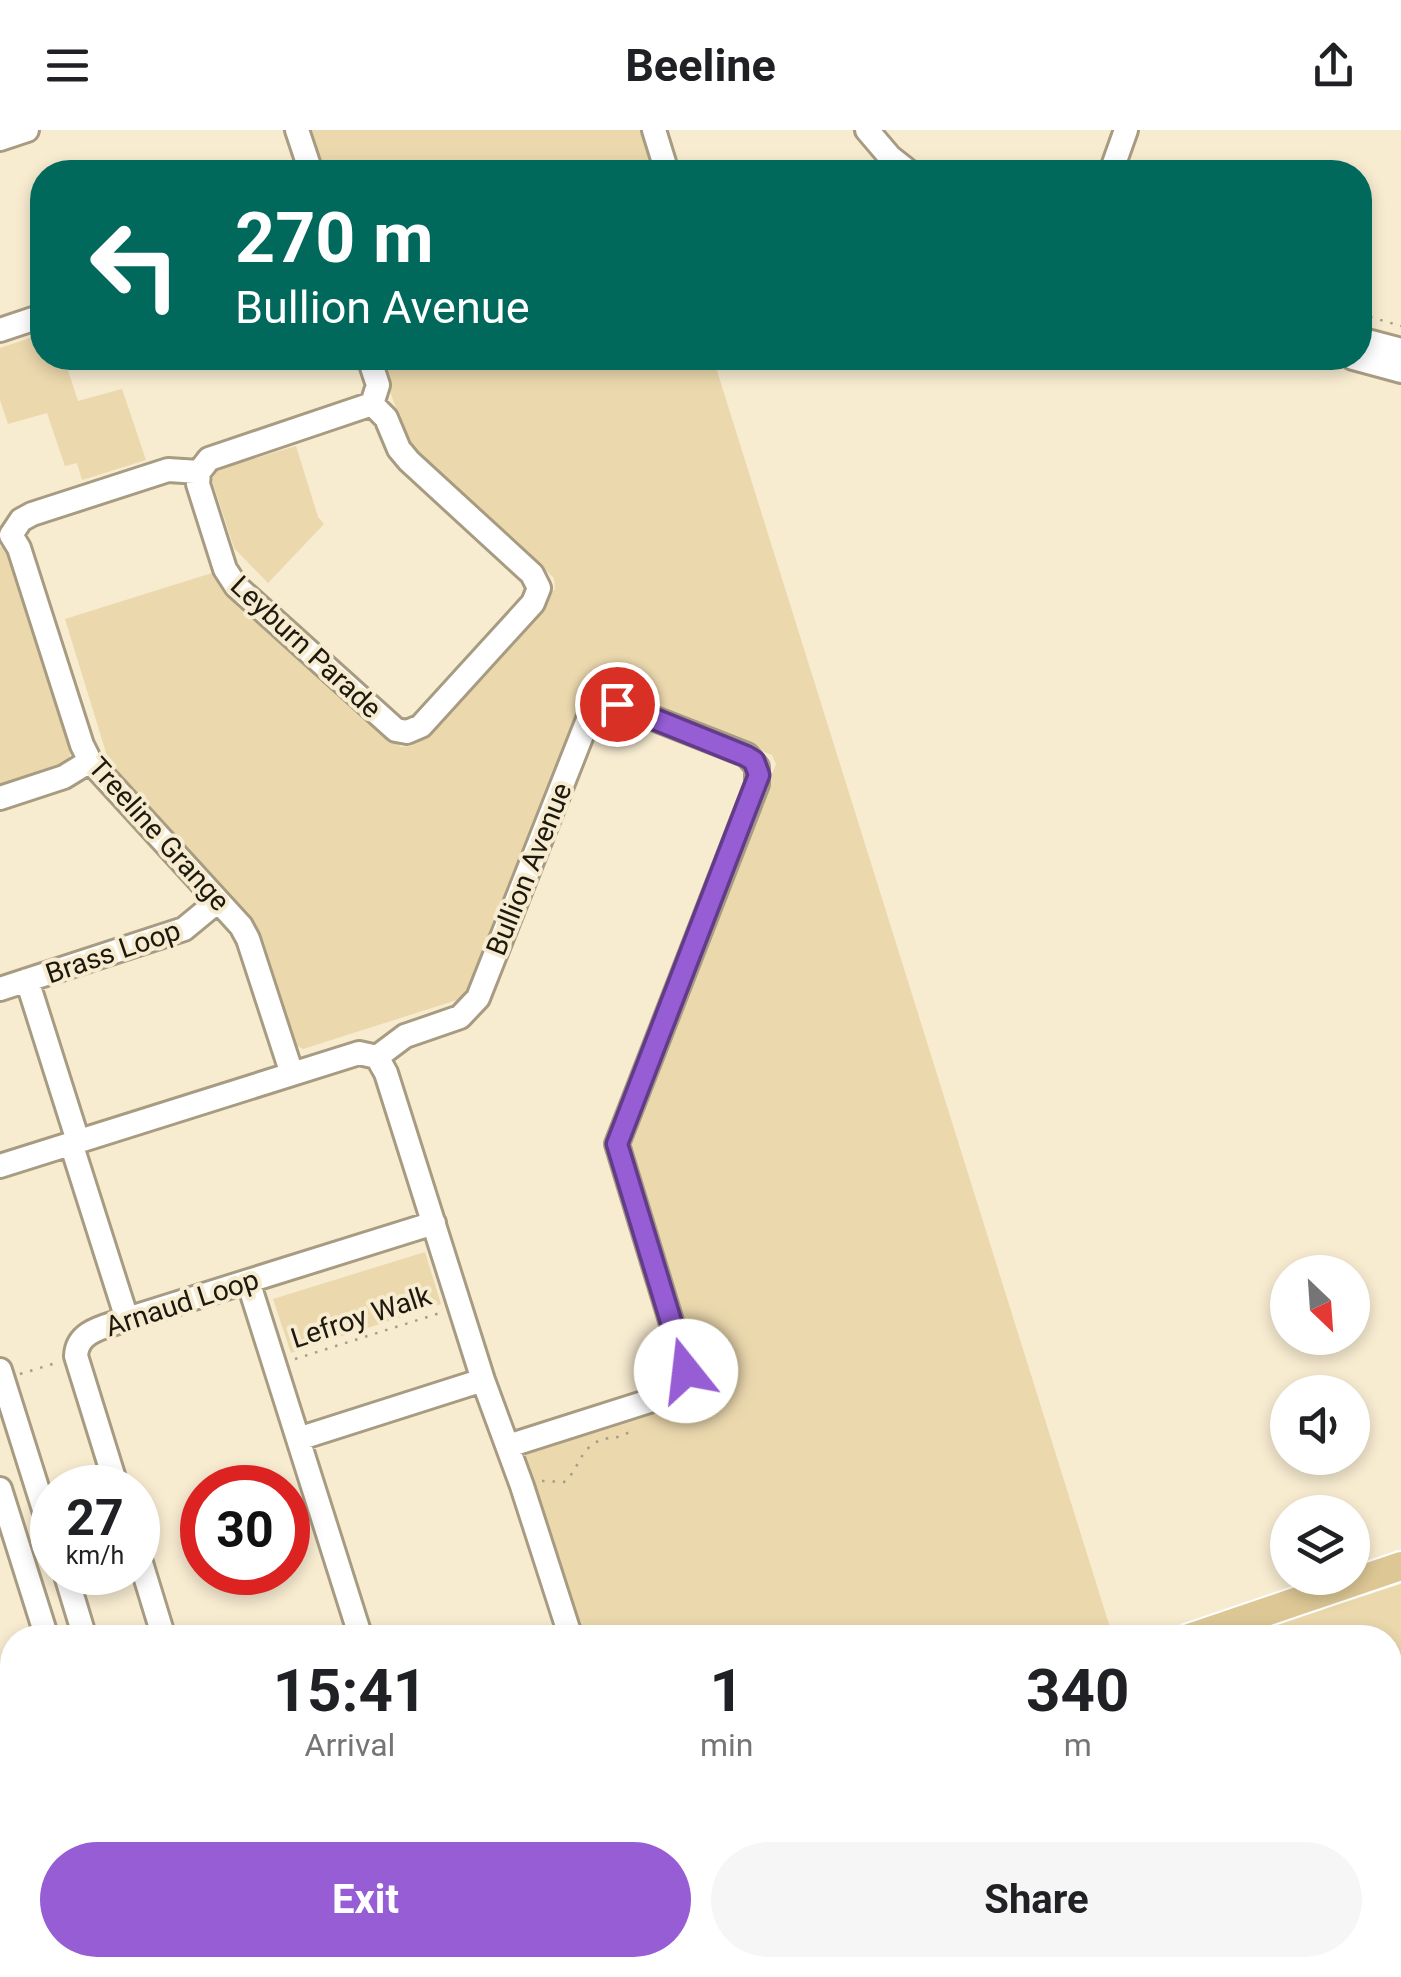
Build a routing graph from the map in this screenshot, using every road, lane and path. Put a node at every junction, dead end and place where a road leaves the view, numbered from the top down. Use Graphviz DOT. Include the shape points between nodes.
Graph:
graph roads {
  1 [pos="26,130"];
  2 [pos="297,130"];
  3 [pos="654,130"];
  4 [pos="850,130"];
  5 [pos="867,130"];
  6 [pos="1126,130"];
  7 [pos="0,139"];
  8 [pos="306,160"];
  9 [pos="663,160"];
  10 [pos="875,160"];
  11 [pos="879,160"];
  12 [pos="1115,160"];
  13 [pos="1372,318"];
  14 [pos="30,320"];
  15 [pos="1401,326"];
  16 [pos="0,330"];
  17 [pos="1372,342"];
  18 [pos="1401,350"];
  19 [pos="1372,364"];
  20 [pos="372,370"];
  21 [pos="1401,372"];
  22 [pos="372,404"];
  23 [pos="198,472"];
  24 [pos="6,533"];
  25 [pos="90,761"];
  26 [pos="0,798"];
  27 [pos="218,902"];
  28 [pos="28,980"];
  29 [pos="0,989"];
  30 [pos="377,1057"];
  31 [pos="292,1074"];
  32 [pos="75,1142"];
  33 [pos="0,1166"];
  34 [pos="434,1223"];
  35 [pos="248,1280"];
  36 [pos="460,1306"];
  37 [pos="127,1319"];
  38 [pos="275,1365"];
  39 [pos="0,1370"];
  40 [pos="483,1380"];
  41 [pos="629,1407"];
  42 [pos="298,1439"];
  43 [pos="508,1446"];
  44 [pos="30,1465"];
  45 [pos="110,1465"];
  46 [pos="522,1486"];
  47 [pos="0,1490"];
  48 [pos="1401,1566"];
  49 [pos="71,1595"];
  50 [pos="151,1595"];
  51 [pos="43,1625"];
  52 [pos="81,1625"];
  53 [pos="160,1625"];
  54 [pos="357,1625"];
  55 [pos="566,1625"];
  56 [pos="1227,1625"];
  1 -- 7 [label="street"];
  2 -- 8 [label="street"];
  3 -- 9 [label="street"];
  4 -- 10 [label="street"];
  5 -- 11 [label="street"];
  6 -- 12 [label="street"];
  13 -- 15 [label="path"];
  14 -- 16 [label="street"];
  17 -- 18 [label="street"];
  19 -- 21 [label="street"];
  20 -- 22 [label="street, Leyburn Parade" via="378,391"];
  22 -- 23 [label="street" via="209,459"];
  22 -- 23 [label="street, Leyburn Parade" via="402,454 532,574 539,588 533,603 414,730 396,730 236,586 225,569"];
  23 -- 24 [label="street" via="168,470 32,514"];
  24 -- 25 [label="street, Treeline Grange" via="19,548"];
  25 -- 26 [label="street"];
  25 -- 27 [label="street, Treeline Grange"];
  27 -- 28 [label="street, Brass Loop" via="184,929"];
  27 -- 31 [label="street, Treeline Grange" via="248,939"];
  28 -- 29 [label="street, Brass Loop"];
  28 -- 32 [label="street"];
  30 -- 31 [label="street, Bullion Avenue" via="359,1053"];
  30 -- 34 [label="street"];
  30 -- 41 [label="street, Bullion Avenue" via="406,1036 460,1017 478,998 594,709 617,704 754,761 757,784 617,1144 686,1371 674,1392"];
  31 -- 32 [label="street, Bullion Avenue"];
  32 -- 33 [label="street, Bullion Avenue"];
  32 -- 37 [label="street"];
  34 -- 35 [label="street, Arnaud Loop"];
  34 -- 36 [label="street"];
  35 -- 37 [label="street, Arnaud Loop"];
  35 -- 38 [label="street"];
  36 -- 38 [label="path, Lefroy Walk"];
  36 -- 40 [label="street"];
  37 -- 45 [label="street, Arnaud Loop" via="83,1337 76,1351"];
  38 -- 42 [label="street"];
  39 -- 44 [label="street"];
  40 -- 42 [label="street"];
  40 -- 43 [label="street"];
  41 -- 43 [label="street, Bullion Avenue"];
  41 -- 46 [label="path" via="633,1428 594,1443 568,1479"];
  42 -- 54 [label="street"];
  43 -- 46 [label="street"];
  46 -- 55 [label="street"];
  47 -- 51 [label="street"];
  48 -- 56 [label="main road"];
  49 -- 52 [label="street"];
  50 -- 53 [label="street"];
}
